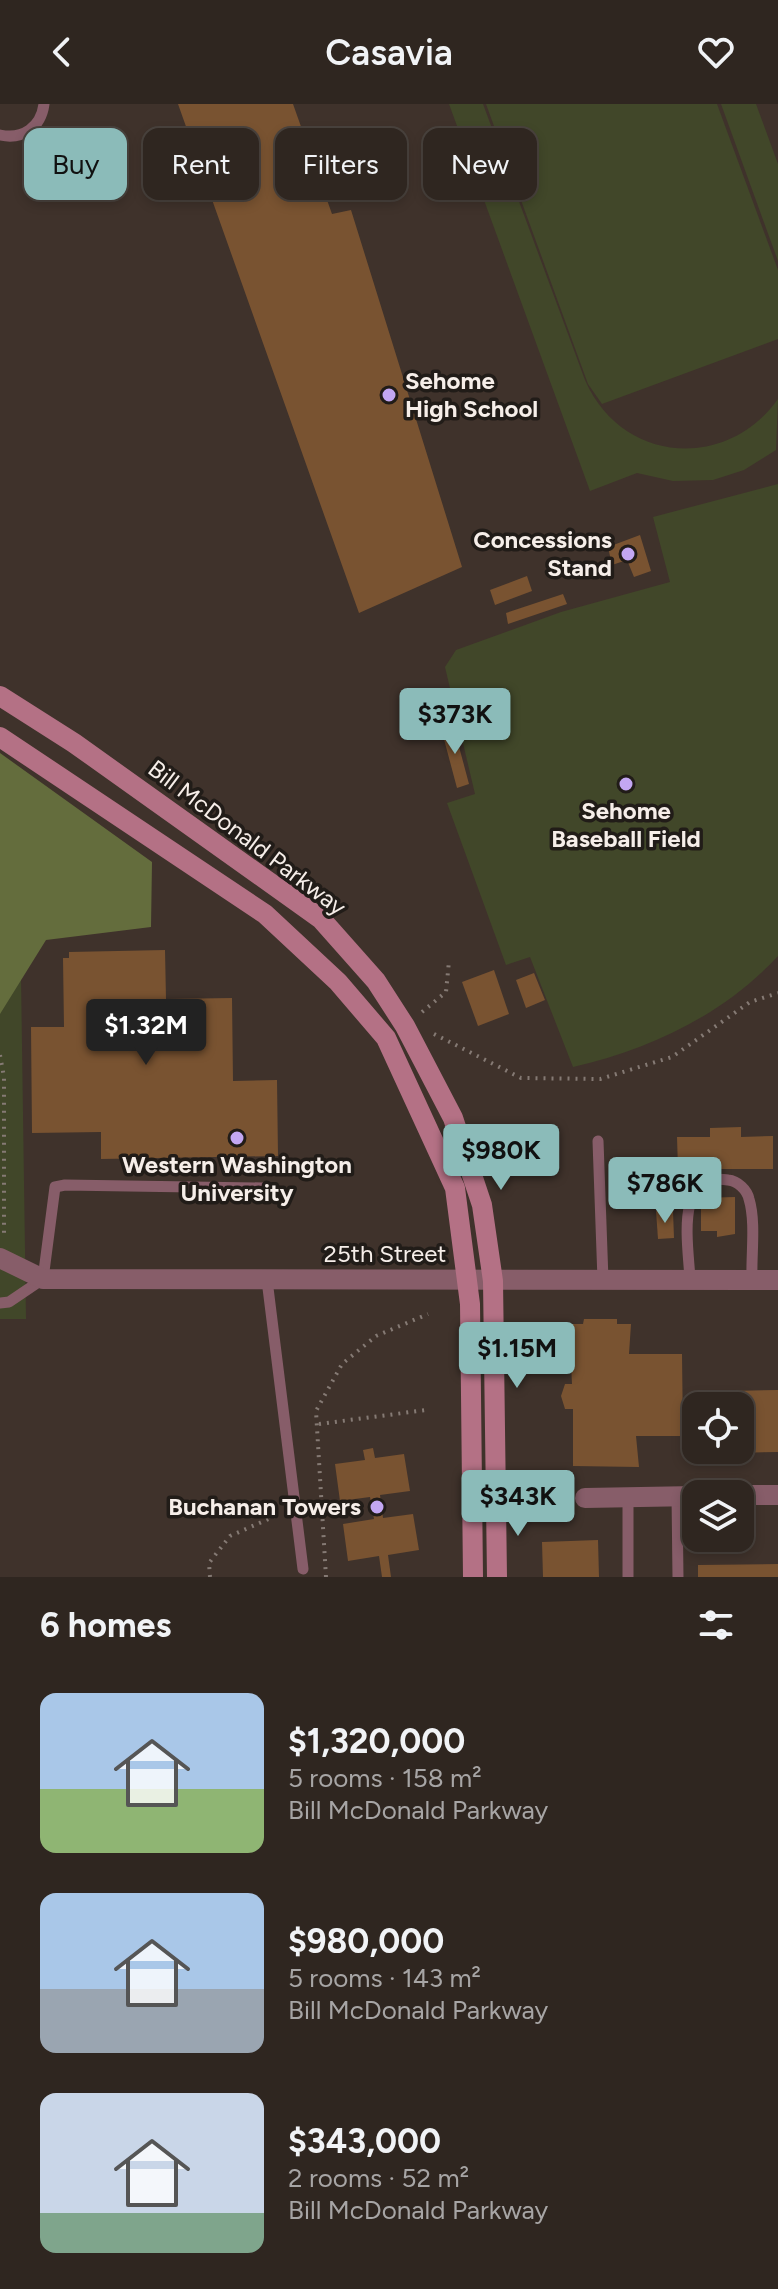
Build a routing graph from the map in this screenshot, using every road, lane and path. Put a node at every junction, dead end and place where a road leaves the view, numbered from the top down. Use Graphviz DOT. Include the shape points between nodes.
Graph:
graph roads {
  1 [pos="44,104"];
  2 [pos="0,135"];
  3 [pos="0,696"];
  4 [pos="0,737"];
  5 [pos="449,961"];
  6 [pos="778,993"];
  7 [pos="405,1026"];
  8 [pos="0,1055"];
  9 [pos="598,1141"];
  10 [pos="263,1188"];
  11 [pos="2,1259"];
  12 [pos="43,1279"];
  13 [pos="267,1280"];
  14 [pos="603,1280"];
  15 [pos="752,1280"];
  16 [pos="778,1280"];
  17 [pos="467,1281"];
  18 [pos="493,1281"];
  19 [pos="690,1281"];
  20 [pos="0,1303"];
  21 [pos="428,1314"];
  22 [pos="426,1410"];
  23 [pos="319,1424"];
  24 [pos="321,1486"];
  25 [pos="754,1495"];
  26 [pos="778,1495"];
  27 [pos="682,1496"];
  28 [pos="585,1498"];
  29 [pos="628,1498"];
  30 [pos="496,1500"];
  31 [pos="295,1507"];
  32 [pos="682,1541"];
  33 [pos="303,1569"];
  34 [pos="210,1577"];
  35 [pos="326,1577"];
  36 [pos="473,1577"];
  37 [pos="497,1577"];
  38 [pos="628,1577"];
  39 [pos="678,1577"];
  1 -- 2 [label="lane" via="30,131"];
  3 -- 7 [label="main road, Bill McDonald Parkway" via="321,919 376,981"];
  4 -- 17 [label="main road, Bill McDonald Parkway" via="265,914 338,982 386,1038 455,1188"];
  5 -- 7 [label="path" via="446,992"];
  6 -- 7 [label="path" via="750,1002 672,1057 600,1079 521,1078 430,1032"];
  7 -- 18 [label="main road, Bill McDonald Parkway" via="436,1082 472,1168"];
  8 -- 11 [label="path"];
  9 -- 14 [label="lane"];
  10 -- 12 [label="lane" via="55,1187"];
  11 -- 12 [label="street"];
  12 -- 13 [label="street, 25th Street"];
  12 -- 20 [label="lane"];
  13 -- 17 [label="street, 25th Street"];
  13 -- 31 [label="lane"];
  14 -- 18 [label="street, 25th Street"];
  14 -- 19 [label="street, 25th Street"];
  15 -- 16 [label="street, 25th Street"];
  15 -- 19 [label="street, 25th Street"];
  15 -- 19 [label="lane" via="750,1201 743,1187 730,1180 708,1180 695,1187 689,1200"];
  17 -- 18 [label="street, 25th Street"];
  17 -- 36 [label="main road, Bill McDonald Parkway"];
  18 -- 30 [label="main road, Bill McDonald Parkway"];
  21 -- 23 [label="path" via="376,1336 342,1364 316,1411"];
  22 -- 23 [label="path"];
  23 -- 24 [label="path"];
  24 -- 31 [label="path"];
  24 -- 35 [label="path"];
  25 -- 26 [label="street"];
  27 -- 29 [label="street"];
  28 -- 29 [label="street"];
  28 -- 30 [label="path"];
  29 -- 38 [label="lane"];
  30 -- 37 [label="main road, Bill McDonald Parkway"];
  31 -- 33 [label="lane"];
  31 -- 34 [label="path" via="230,1536 209,1563"];
  32 -- 39 [label="lane"];
}
